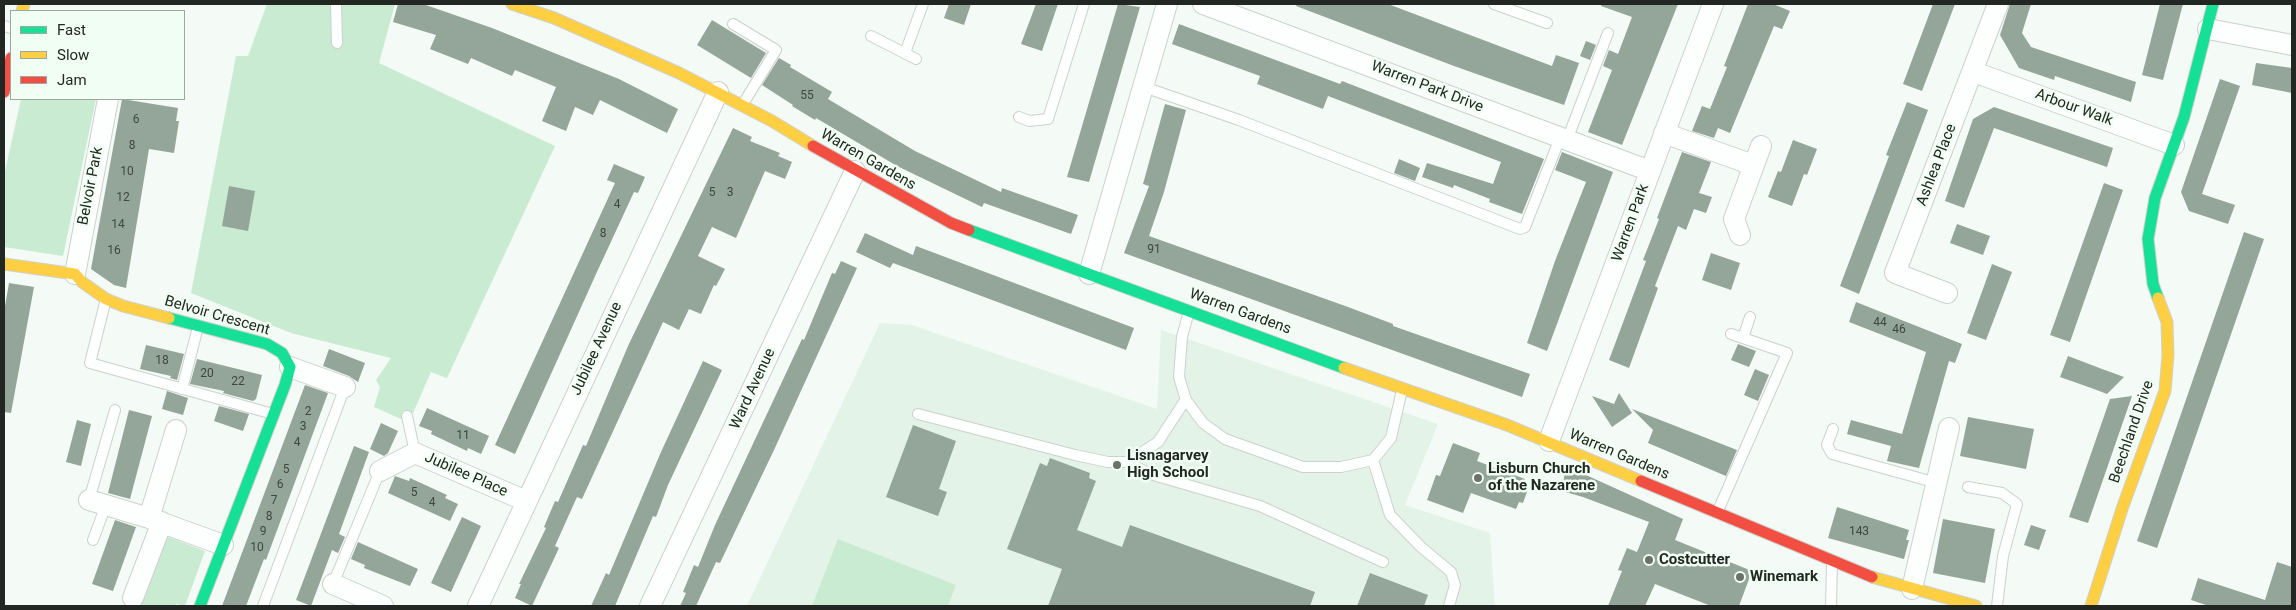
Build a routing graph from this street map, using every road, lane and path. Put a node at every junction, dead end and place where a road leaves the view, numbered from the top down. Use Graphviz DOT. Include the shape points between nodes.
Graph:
graph roads {
  1 [pos="336,4"];
  2 [pos="512,4"];
  3 [pos="923,4"];
  4 [pos="1084,4"];
  5 [pos="1167,4"];
  6 [pos="1203,4"];
  7 [pos="1494,4"];
  8 [pos="1713,4"];
  9 [pos="1998,4"];
  10 [pos="2213,4"];
  11 [pos="1547,23"];
  12 [pos="733,24"];
  13 [pos="2208,29"];
  14 [pos="1608,33"];
  15 [pos="871,36"];
  16 [pos="337,43"];
  17 [pos="2292,44"];
  18 [pos="905,53"];
  19 [pos="916,59"];
  20 [pos="10,63"];
  21 [pos="1974,72"];
  22 [pos="1144,87"];
  23 [pos="4,92"];
  24 [pos="718,92"];
  25 [pos="108,100"];
  26 [pos="742,105"];
  27 [pos="1019,117"];
  28 [pos="1664,133"];
  29 [pos="1563,139"];
  30 [pos="2174,145"];
  31 [pos="1761,146"];
  32 [pos="1753,165"];
  33 [pos="855,171"];
  34 [pos="1650,171"];
  35 [pos="1740,235"];
  36 [pos="4,264"];
  37 [pos="75,274"];
  38 [pos="1089,274"];
  39 [pos="1947,293"];
  40 [pos="106,299"];
  41 [pos="1190,310"];
  42 [pos="1750,317"];
  43 [pos="198,326"];
  44 [pos="1730,334"];
  45 [pos="1743,338"];
  46 [pos="290,367"];
  47 [pos="344,388"];
  48 [pos="182,389"];
  49 [pos="1402,389"];
  50 [pos="1186,399"];
  51 [pos="115,410"];
  52 [pos="274,414"];
  53 [pos="918,414"];
  54 [pos="407,416"];
  55 [pos="1949,428"];
  56 [pos="1833,429"];
  57 [pos="176,430"];
  58 [pos="1549,441"];
  59 [pos="415,452"];
  60 [pos="1373,460"];
  61 [pos="1127,462"];
  62 [pos="380,471"];
  63 [pos="1937,483"];
  64 [pos="1968,487"];
  65 [pos="526,501"];
  66 [pos="98,502"];
  67 [pos="1717,514"];
  68 [pos="156,520"];
  69 [pos="93,540"];
  70 [pos="223,545"];
  71 [pos="1383,562"];
  72 [pos="1832,562"];
  73 [pos="333,584"];
  74 [pos="1912,589"];
  75 [pos="133,598"];
  76 [pos="1965,605"];
  77 [pos="200,606"];
  78 [pos="263,606"];
  79 [pos="383,606"];
  80 [pos="478,606"];
  81 [pos="650,606"];
  82 [pos="1448,606"];
  83 [pos="1831,606"];
  84 [pos="1997,606"];
  85 [pos="2091,606"];
  1 -- 16 [label="lane"];
  2 -- 24 [label="main road, Warren Gardens" via="614,43"];
  3 -- 18 [label="lane"];
  4 -- 27 [label="lane" via="1048,119 1029,121"];
  5 -- 22 [label="street"];
  6 -- 29 [label="street, Warren Park Drive"];
  7 -- 11 [label="lane"];
  8 -- 28 [label="street, Warren Park"];
  9 -- 21 [label="street, Ashlea Place"];
  10 -- 13 [label="main road, Beechland Drive"];
  12 -- 26 [label="lane" via="776,50"];
  13 -- 17 [label="street"];
  13 -- 30 [label="main road, Beechland Drive"];
  14 -- 29 [label="lane"];
  15 -- 18 [label="lane"];
  18 -- 19 [label="lane"];
  20 -- 23 [label="main road"];
  21 -- 30 [label="street, Arbour Walk"];
  21 -- 39 [label="street, Ashlea Place" via="1895,273"];
  22 -- 29 [label="lane" via="1239,120 1520,229 1525,228"];
  22 -- 38 [label="street"];
  24 -- 26 [label="main road, Warren Gardens"];
  24 -- 65 [label="street, Jubilee Avenue"];
  25 -- 37 [label="street, Belvoir Park"];
  26 -- 33 [label="main road, Warren Gardens"];
  28 -- 32 [label="street"];
  28 -- 34 [label="street, Warren Park"];
  29 -- 34 [label="street, Warren Park Drive"];
  30 -- 85 [label="main road, Beechland Drive" via="2155,198 2148,239 2153,284 2167,322 2164,391"];
  31 -- 32 [label="street"];
  32 -- 35 [label="street" via="1734,219"];
  33 -- 38 [label="main road, Warren Gardens" via="951,223"];
  33 -- 81 [label="street, Ward Avenue"];
  34 -- 58 [label="street, Warren Park"];
  36 -- 37 [label="main road"];
  37 -- 40 [label="main road, Belvoir Crescent"];
  38 -- 41 [label="main road, Warren Gardens"];
  40 -- 43 [label="main road, Belvoir Crescent"];
  40 -- 48 [label="lane" via="90,363"];
  41 -- 49 [label="main road, Warren Gardens"];
  41 -- 50 [label="lane" via="1182,337 1179,377"];
  42 -- 45 [label="lane"];
  43 -- 46 [label="main road, Belvoir Crescent" via="267,344 282,353"];
  43 -- 48 [label="lane"];
  44 -- 45 [label="lane"];
  45 -- 67 [label="lane" via="1787,353"];
  46 -- 47 [label="street"];
  46 -- 52 [label="main road"];
  47 -- 78 [label="lane"];
  48 -- 52 [label="lane"];
  49 -- 58 [label="main road, Warren Gardens"];
  49 -- 60 [label="lane" via="1391,438"];
  50 -- 60 [label="lane" via="1203,424 1225,439 1302,467 1341,467"];
  50 -- 61 [label="lane" via="1158,442"];
  51 -- 66 [label="lane"];
  52 -- 70 [label="main road"];
  53 -- 61 [label="lane" via="1075,455 1108,462"];
  54 -- 59 [label="lane"];
  55 -- 63 [label="street"];
  56 -- 63 [label="lane" via="1826,445 1832,454"];
  57 -- 68 [label="street"];
  58 -- 67 [label="main road, Warren Gardens"];
  59 -- 62 [label="street, Jubilee Place"];
  59 -- 65 [label="street, Jubilee Place"];
  60 -- 82 [label="lane" via="1390,515 1451,572 1455,585"];
  61 -- 71 [label="lane" via="1150,474 1260,506"];
  62 -- 73 [label="lane"];
  63 -- 74 [label="street"];
  64 -- 84 [label="lane" via="2002,493 2017,504 2003,556"];
  65 -- 80 [label="street, Jubilee Avenue"];
  66 -- 68 [label="street"];
  66 -- 69 [label="lane"];
  67 -- 72 [label="main road, Warren Gardens"];
  68 -- 70 [label="street"];
  68 -- 75 [label="street"];
  70 -- 77 [label="main road"];
  72 -- 74 [label="main road, Warren Gardens"];
  72 -- 83 [label="lane"];
  73 -- 79 [label="street"];
  74 -- 76 [label="main road, Warren Gardens"];
}
